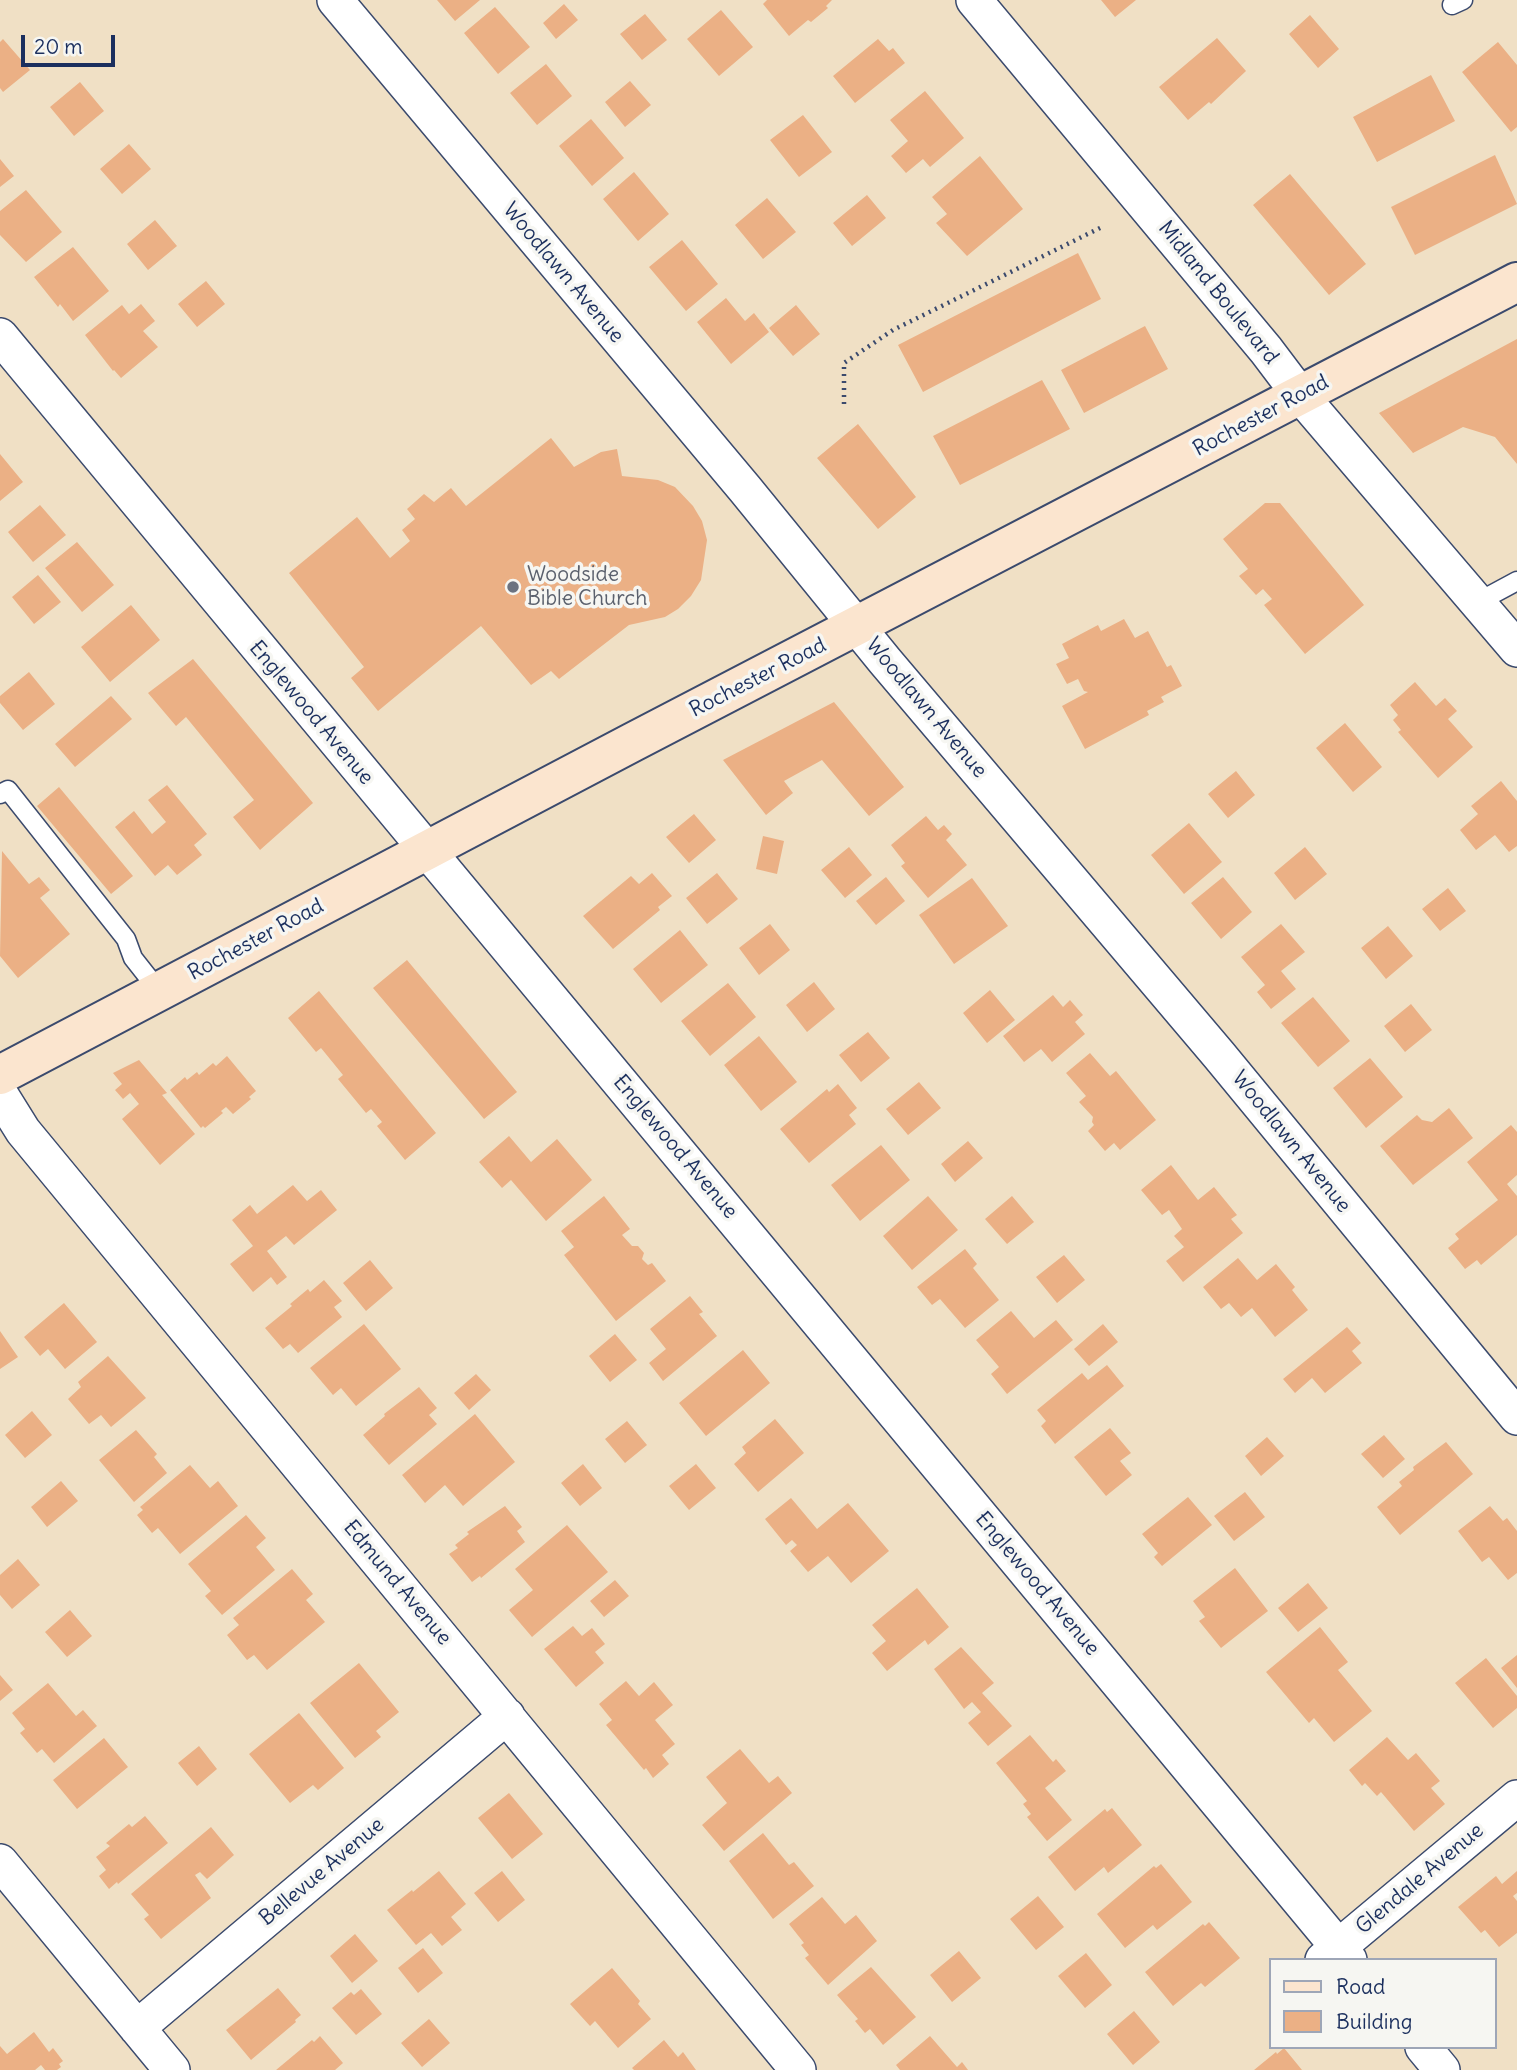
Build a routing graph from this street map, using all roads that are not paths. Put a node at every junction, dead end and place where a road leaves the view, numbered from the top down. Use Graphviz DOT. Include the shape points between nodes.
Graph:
graph roads {
  1 [pos="335,0"];
  2 [pos="974,0"];
  3 [pos="1517,282"];
  4 [pos="0,336"];
  5 [pos="1300,395"];
  6 [pos="1517,581"];
  7 [pos="1478,602"];
  8 [pos="858,626"];
  9 [pos="1517,649"];
  10 [pos="0,794"];
  11 [pos="426,851"];
  12 [pos="159,991"];
  13 [pos="0,1075"];
  14 [pos="0,1094"];
  15 [pos="1517,1417"];
  16 [pos="507,1716"];
  17 [pos="1517,1798"];
  18 [pos="0,1862"];
  19 [pos="1337,1956"];
  20 [pos="137,2028"];
  21 [pos="1425,2049"];
  22 [pos="172,2070"];
  23 [pos="798,2070"];
  24 [pos="1442,2070"];
  1 -- 8 [label="street, Woodlawn Avenue"];
  2 -- 5 [label="street, Midland Boulevard"];
  3 -- 5 [label="main road, Rochester Road"];
  4 -- 11 [label="street, Englewood Avenue"];
  5 -- 7 [label="street, Midland Boulevard"];
  5 -- 8 [label="main road, Rochester Road"];
  6 -- 7 [label="lane"];
  7 -- 9 [label="street, Midland Boulevard"];
  8 -- 11 [label="main road, Rochester Road"];
  8 -- 15 [label="street, Woodlawn Avenue"];
  10 -- 12 [label="lane" via="8,790 126,939 133,958"];
  11 -- 12 [label="main road, Rochester Road"];
  11 -- 19 [label="street, Englewood Avenue"];
  12 -- 13 [label="main road, Rochester Road"];
  14 -- 16 [label="street, Edmund Avenue" via="31,1141"];
  16 -- 20 [label="street, Bellevue Avenue"];
  16 -- 23 [label="street, Edmund Avenue"];
  17 -- 19 [label="street, Glendale Avenue"];
  18 -- 20 [label="street"];
  20 -- 22 [label="street"];
  21 -- 24 [label="street"];
}
